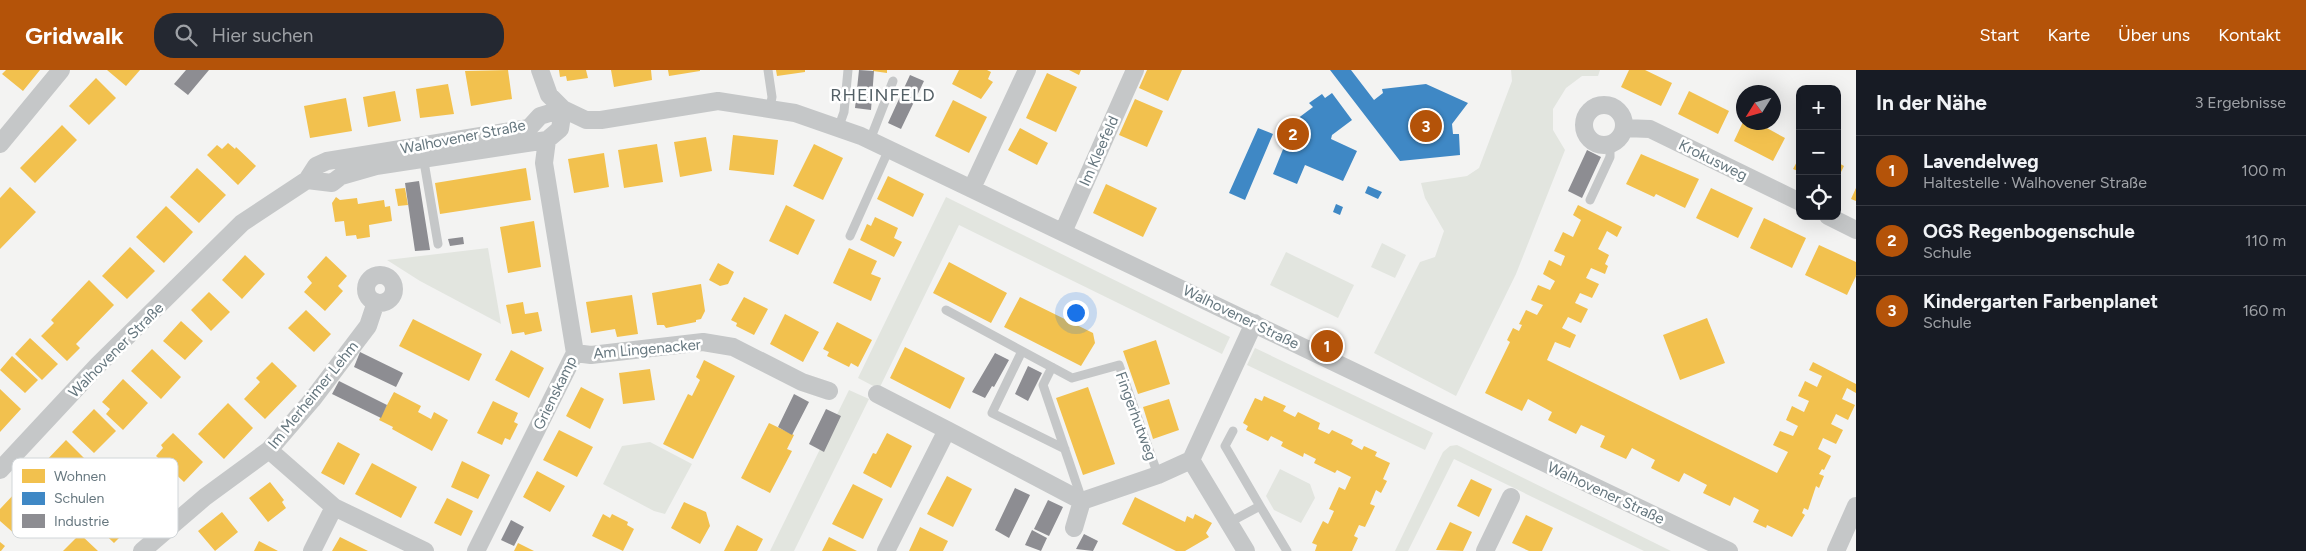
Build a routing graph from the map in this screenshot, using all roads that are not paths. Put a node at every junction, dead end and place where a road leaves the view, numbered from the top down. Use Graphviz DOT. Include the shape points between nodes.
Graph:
graph roads {
  1 [pos="61,70"];
  2 [pos="540,70"];
  3 [pos="768,70"];
  4 [pos="848,70"];
  5 [pos="1027,70"];
  6 [pos="1135,70"];
  7 [pos="893,81"];
  8 [pos="770,108"];
  9 [pos="563,109"];
  10 [pos="838,126"];
  11 [pos="1624,128"];
  12 [pos="536,137"];
  13 [pos="870,140"];
  14 [pos="0,144"];
  15 [pos="1610,145"];
  16 [pos="889,149"];
  17 [pos="423,152"];
  18 [pos="972,188"];
  19 [pos="1590,200"];
  20 [pos="1796,200"];
  21 [pos="1836,220"];
  22 [pos="1856,230"];
  23 [pos="1063,232"];
  24 [pos="850,236"];
  25 [pos="438,244"];
  26 [pos="376,302"];
  27 [pos="946,310"];
  28 [pos="1254,323"];
  29 [pos="1022,351"];
  30 [pos="576,353"];
  31 [pos="1052,367"];
  32 [pos="829,391"];
  33 [pos="877,394"];
  34 [pos="947,430"];
  35 [pos="1233,431"];
  36 [pos="1065,449"];
  37 [pos="269,450"];
  38 [pos="1192,460"];
  39 [pos="0,470"];
  40 [pos="1158,475"];
  41 [pos="1511,497"];
  42 [pos="1082,501"];
  43 [pos="1260,506"];
  44 [pos="1856,506"];
  45 [pos="334,507"];
  46 [pos="178,520"];
  47 [pos="1230,522"];
  48 [pos="1074,528"];
  49 [pos="157,538"];
  50 [pos="142,551"];
  51 [pos="312,551"];
  52 [pos="425,551"];
  53 [pos="476,551"];
  54 [pos="886,551"];
  55 [pos="1246,551"];
  56 [pos="1287,551"];
  57 [pos="1485,551"];
  58 [pos="1729,551"];
  59 [pos="1836,551"];
  1 -- 14 [label="street"];
  2 -- 9 [label="street" via="549,95"];
  3 -- 8 [label="lane" via="772,97"];
  4 -- 10 [label="lane" via="844,112"];
  5 -- 18 [label="street"];
  6 -- 23 [label="street, Im Kleefeld"];
  7 -- 13 [label="lane"];
  8 -- 9 [label="street, Walhovener Straße" via="718,101 601,120 586,120"];
  8 -- 10 [label="street, Walhovener Straße"];
  9 -- 12 [label="street" via="560,129"];
  10 -- 13 [label="street, Walhovener Straße"];
  11 -- 15 [label="street" via="1619,139"];
  11 -- 15 [label="street" via="1621,115 1612,106 1599,105 1588,112 1583,124 1586,136 1596,145"];
  11 -- 20 [label="street, Krokusweg" via="1650,129"];
  12 -- 17 [label="street, Walhovener Straße"];
  12 -- 30 [label="street, Grienskamp" via="544,163"];
  13 -- 16 [label="street, Walhovener Straße"];
  15 -- 19 [label="lane" via="1610,157"];
  16 -- 18 [label="street, Walhovener Straße"];
  16 -- 24 [label="lane"];
  17 -- 25 [label="lane"];
  17 -- 39 [label="street, Walhovener Straße" via="327,162 316,166 307,180 242,223 98,365"];
  18 -- 23 [label="street, Walhovener Straße"];
  21 -- 22 [label="street"];
  23 -- 28 [label="street, Walhovener Straße"];
  26 -- 37 [label="street, Im Merheimer Lehm" via="368,326"];
  27 -- 29 [label="lane, Fingerhutweg"];
  28 -- 38 [label="street"];
  28 -- 58 [label="street, Walhovener Straße"];
  29 -- 31 [label="lane, Fingerhutweg"];
  29 -- 36 [label="lane" via="992,413"];
  30 -- 32 [label="street, Am Lingenacker" via="591,355 703,342 733,347 802,382"];
  30 -- 53 [label="street, Grienskamp"];
  31 -- 36 [label="lane" via="1043,384"];
  31 -- 40 [label="lane, Fingerhutweg" via="1072,378 1118,365"];
  33 -- 34 [label="street"];
  34 -- 42 [label="street"];
  34 -- 54 [label="street"];
  35 -- 43 [label="lane" via="1226,446"];
  36 -- 42 [label="lane"];
  37 -- 45 [label="street"];
  37 -- 46 [label="street, Im Merheimer Lehm"];
  38 -- 40 [label="street, Fingerhutweg"];
  38 -- 47 [label="street"];
  40 -- 42 [label="street, Fingerhutweg"];
  41 -- 57 [label="street"];
  42 -- 48 [label="street"];
  43 -- 47 [label="lane"];
  43 -- 56 [label="lane"];
  44 -- 59 [label="street"];
  45 -- 51 [label="street"];
  45 -- 52 [label="street"];
  47 -- 55 [label="street"];
  49 -- 50 [label="street, Im Merheimer Lehm"];
}
